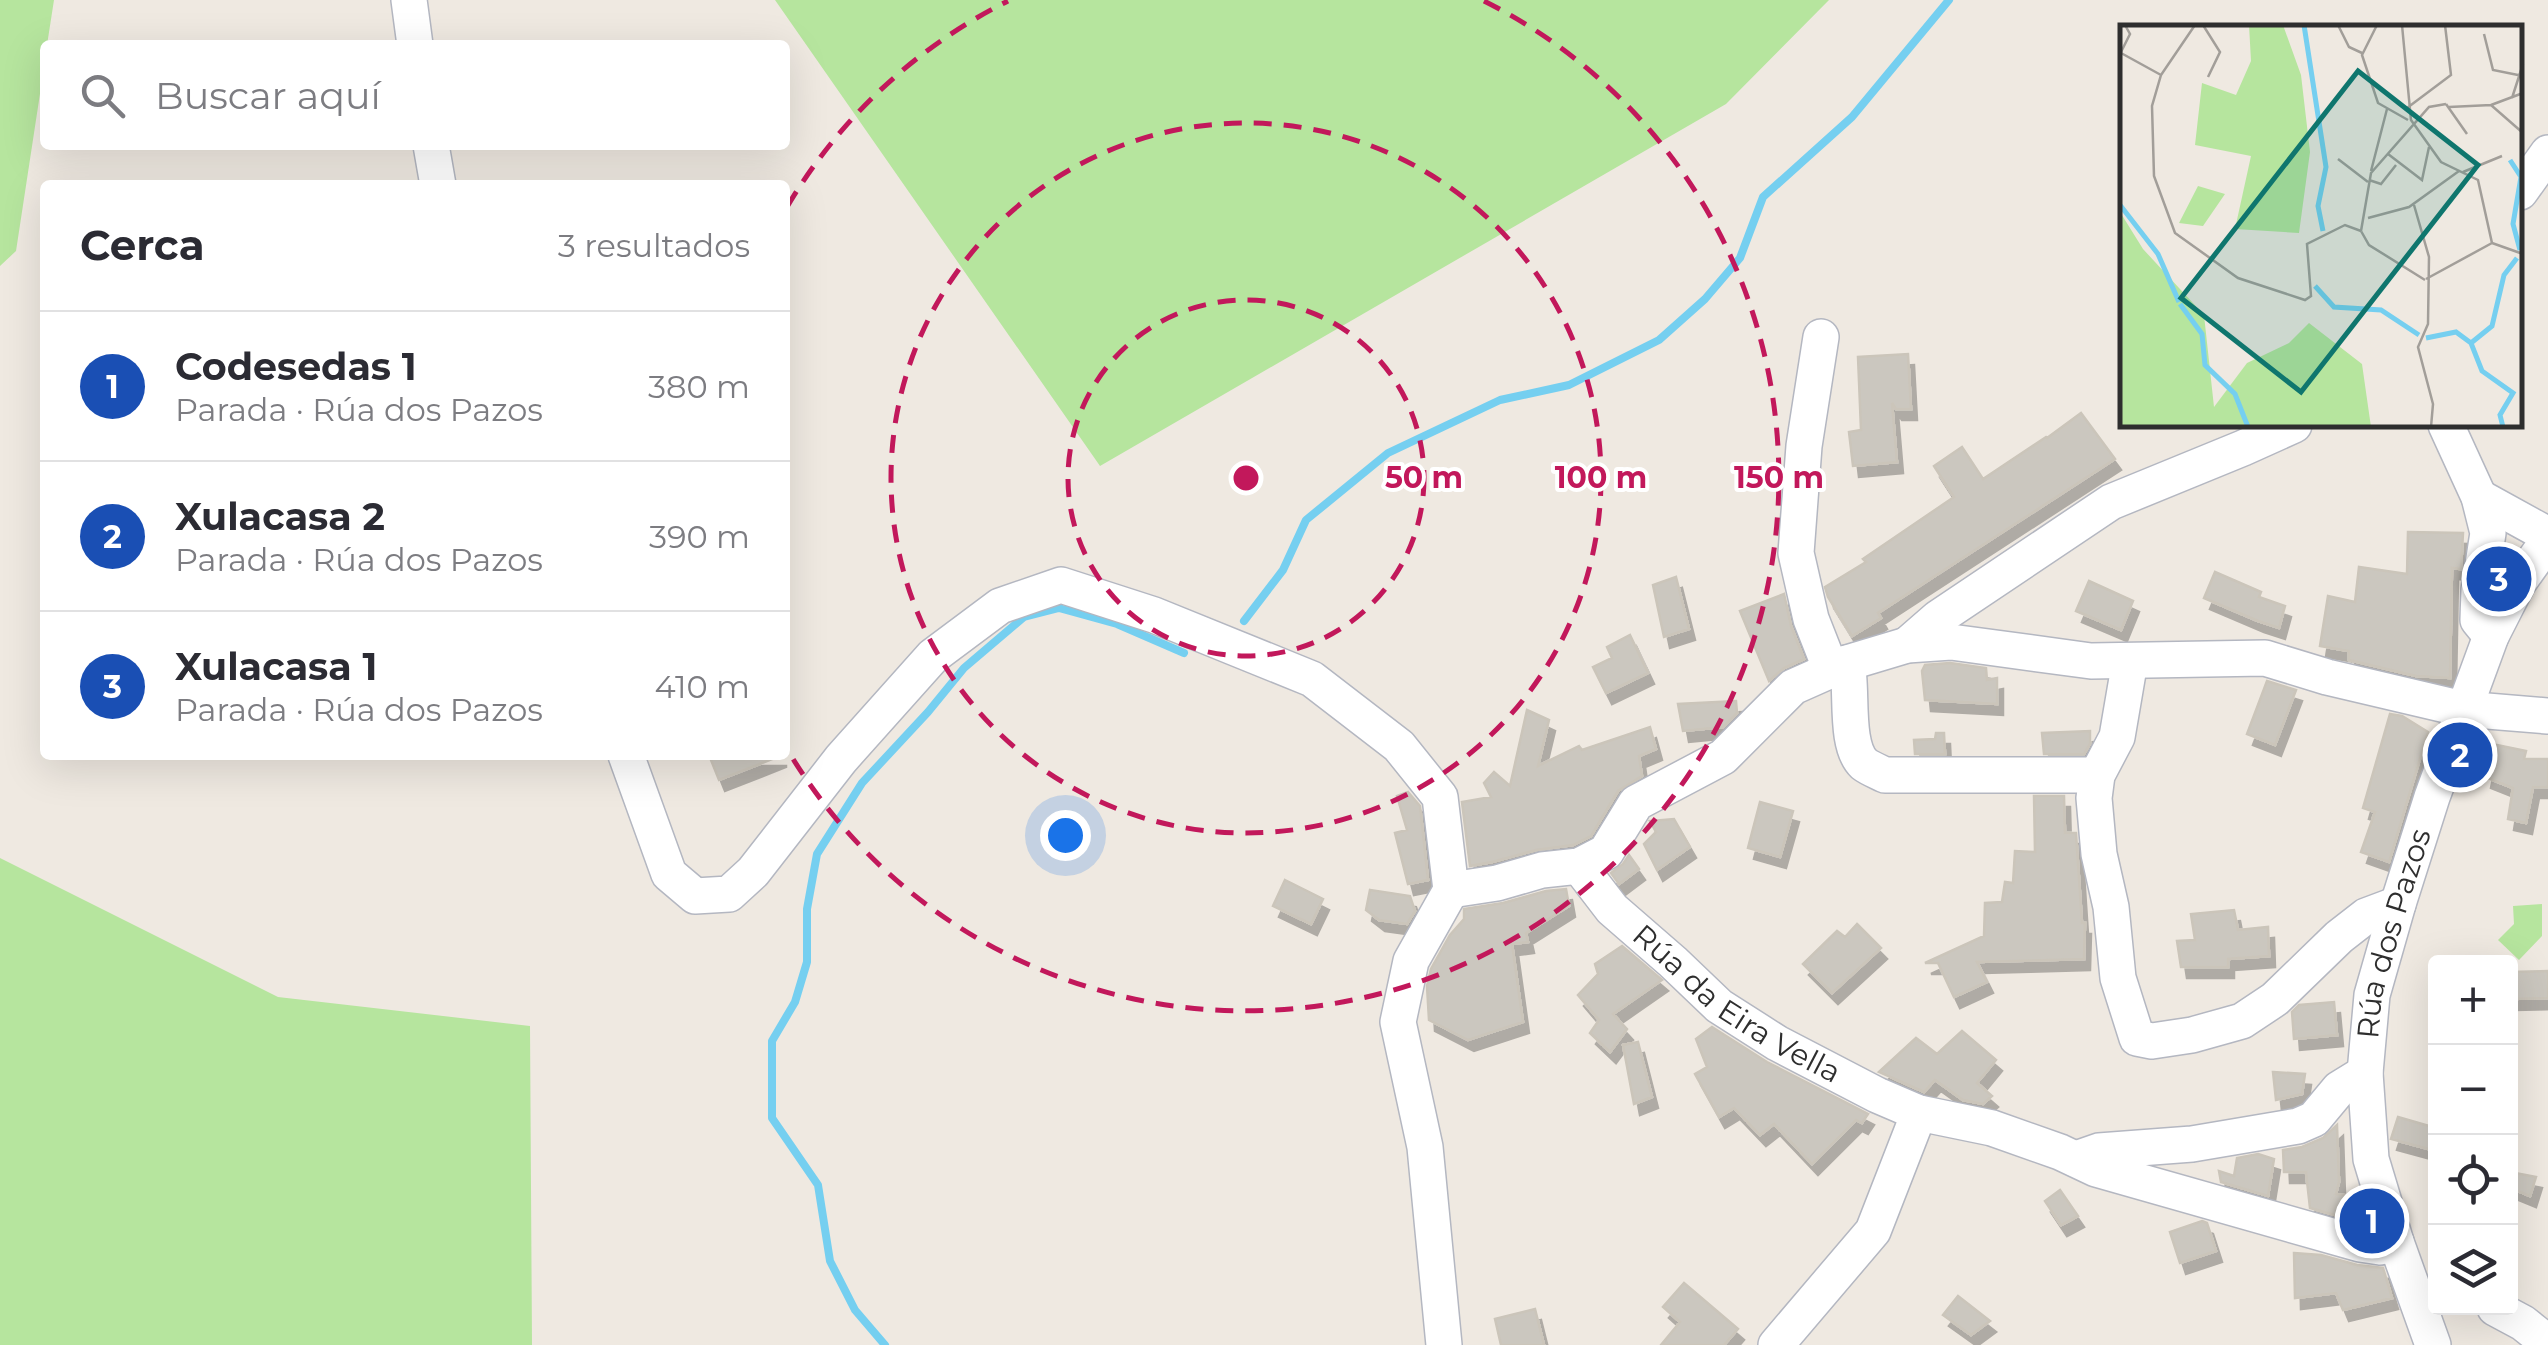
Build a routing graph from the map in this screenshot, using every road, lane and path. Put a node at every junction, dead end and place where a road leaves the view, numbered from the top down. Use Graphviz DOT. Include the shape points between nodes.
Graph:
graph roads {
  1 [pos="409,0"];
  2 [pos="414,40"];
  3 [pos="432,150"];
  4 [pos="2548,153"];
  5 [pos="437,180"];
  6 [pos="2523,188"];
  7 [pos="1821,337"];
  8 [pos="2287,428"];
  9 [pos="2447,428"];
  10 [pos="2479,497"];
  11 [pos="2548,538"];
  12 [pos="2490,636"];
  13 [pos="1907,644"];
  14 [pos="2130,661"];
  15 [pos="1839,667"];
  16 [pos="2463,709"];
  17 [pos="2548,716"];
  18 [pos="628,760"];
  19 [pos="2097,775"];
  20 [pos="1579,866"];
  21 [pos="1451,890"];
  22 [pos="2398,904"];
  23 [pos="2365,1073"];
  24 [pos="1918,1113"];
  25 [pos="2076,1159"];
  26 [pos="2396,1242"];
  27 [pos="2422,1278"];
  28 [pos="2508,1315"];
  29 [pos="2548,1343"];
  30 [pos="1444,1345"];
  31 [pos="1776,1345"];
  32 [pos="2433,1345"];
  1 -- 2 [label="street"];
  3 -- 5 [label="street"];
  4 -- 6 [label="street"];
  7 -- 15 [label="street" via="1796,552 1811,619"];
  8 -- 13 [label="street" via="2111,502"];
  9 -- 10 [label="street"];
  10 -- 11 [label="street"];
  10 -- 12 [label="street" via="2488,533 2478,620"];
  11 -- 12 [label="street, Rúa dos Pazos"];
  12 -- 16 [label="street, Rúa dos Pazos"];
  13 -- 14 [label="street" via="1952,642"];
  13 -- 15 [label="street"];
  14 -- 16 [label="street" via="2265,658"];
  14 -- 19 [label="street" via="2117,737"];
  15 -- 19 [label="street" via="1851,681 1853,741 1863,763 1886,774"];
  15 -- 20 [label="street" via="1793,688 1723,757 1636,803 1606,852"];
  16 -- 17 [label="street"];
  16 -- 22 [label="street, Rúa dos Pazos"];
  18 -- 21 [label="street" via="670,874 694,896 729,894 933,656 1000,606 1061,585 1312,679 1399,746 1440,797"];
  19 -- 22 [label="street" via="2097,835 2118,978 2137,1038 2192,1035 2242,1021 2366,916"];
  20 -- 21 [label="street"];
  20 -- 24 [label="street, Rúa da Eira Vella" via="1612,909 1719,1006"];
  21 -- 30 [label="street" via="1411,962 1398,1022 1425,1147"];
  22 -- 23 [label="street, Rúa dos Pazos" via="2372,995"];
  23 -- 25 [label="street" via="2298,1126"];
  23 -- 26 [label="street, Rúa dos Pazos" via="2371,1159"];
  24 -- 25 [label="street, Rúa da Eira Vella" via="1992,1128"];
  24 -- 31 [label="street" via="1873,1231"];
  25 -- 26 [label="street, Rúa da Eira Vella" via="2360,1244"];
  26 -- 27 [label="street, Rúa dos Pazos"];
  27 -- 32 [label="street, Rúa dos Pazos"];
  28 -- 29 [label="street"];
}
